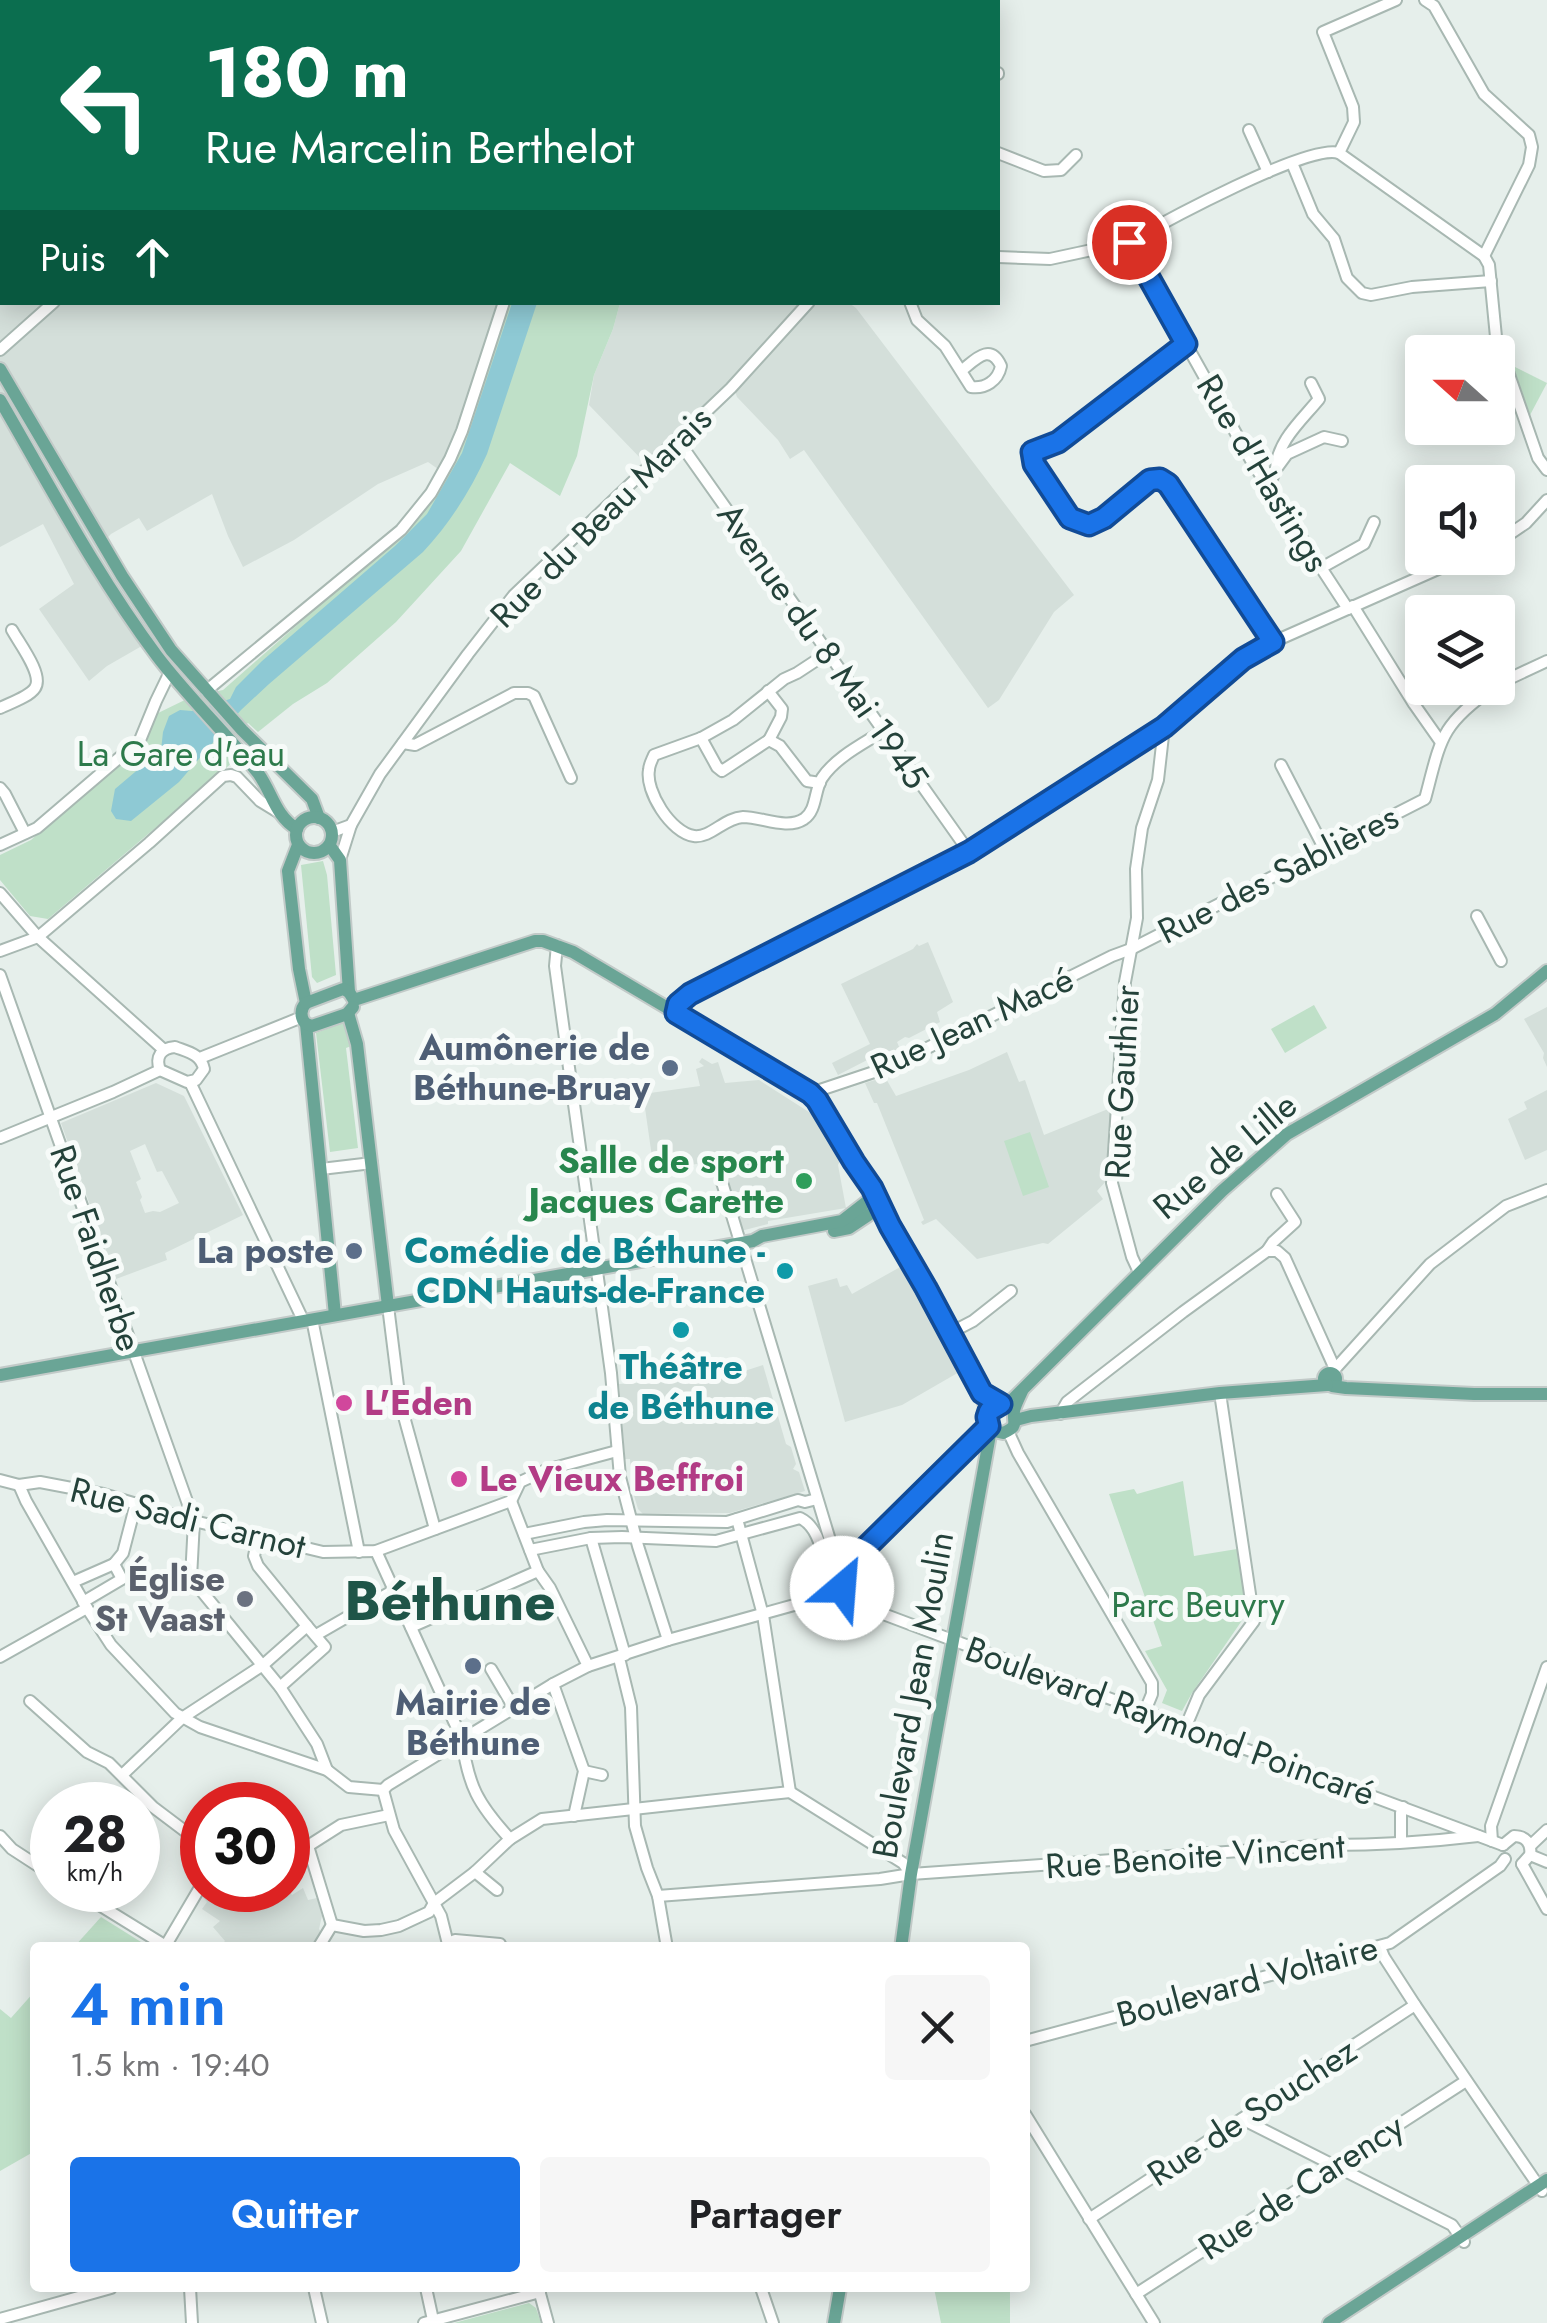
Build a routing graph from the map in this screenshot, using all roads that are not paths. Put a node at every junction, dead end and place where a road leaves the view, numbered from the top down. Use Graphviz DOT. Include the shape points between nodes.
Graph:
graph roads {
  1 [pos="1396,0"];
  2 [pos="1425,0"];
  3 [pos="1248,130"];
  4 [pos="1339,153"];
  5 [pos="1000,154"];
  6 [pos="1076,155"];
  7 [pos="1292,163"];
  8 [pos="1268,172"];
  9 [pos="1129,242"];
  10 [pos="1484,256"];
  11 [pos="1000,257"];
  12 [pos="1490,281"];
  13 [pos="51,305"];
  14 [pos="503,305"];
  15 [pos="806,305"];
  16 [pos="911,305"];
  17 [pos="1186,344"];
  18 [pos="0,350"];
  19 [pos="0,370"];
  20 [pos="961,371"];
  21 [pos="1311,383"];
  22 [pos="0,400"];
  23 [pos="677,440"];
  24 [pos="1342,441"];
  25 [pos="1276,469"];
  26 [pos="1547,470"];
  27 [pos="1268,488"];
  28 [pos="1547,500"];
  29 [pos="1374,522"];
  30 [pos="1515,530"];
  31 [pos="1321,568"];
  32 [pos="1425,575"];
  33 [pos="1351,608"];
  34 [pos="12,630"];
  35 [pos="1273,642"];
  36 [pos="829,652"];
  37 [pos="1547,661"];
  38 [pos="170,672"];
  39 [pos="1515,676"];
  40 [pos="768,691"];
  41 [pos="210,694"];
  42 [pos="1467,705"];
  43 [pos="0,708"];
  44 [pos="1164,727"];
  45 [pos="883,730"];
  46 [pos="701,738"];
  47 [pos="769,740"];
  48 [pos="1440,742"];
  49 [pos="403,743"];
  50 [pos="1281,765"];
  51 [pos="572,778"];
  52 [pos="820,783"];
  53 [pos="0,788"];
  54 [pos="279,813"];
  55 [pos="319,818"];
  56 [pos="351,825"];
  57 [pos="297,828"];
  58 [pos="25,833"];
  59 [pos="331,839"];
  60 [pos="0,844"];
  61 [pos="298,845"];
  62 [pos="1325,850"];
  63 [pos="969,852"];
  64 [pos="340,860"];
  65 [pos="0,894"];
  66 [pos="1478,916"];
  67 [pos="38,937"];
  68 [pos="557,945"];
  69 [pos="1131,949"];
  70 [pos="0,951"];
  71 [pos="1501,961"];
  72 [pos="1547,971"];
  73 [pos="0,975"];
  74 [pos="351,1002"];
  75 [pos="676,1013"];
  76 [pos="305,1015"];
  77 [pos="164,1050"];
  78 [pos="200,1058"];
  79 [pos="160,1070"];
  80 [pos="190,1082"];
  81 [pos="810,1093"];
  82 [pos="50,1118"];
  83 [pos="0,1138"];
  84 [pos="372,1163"];
  85 [pos="321,1169"];
  86 [pos="718,1169"];
  87 [pos="1547,1190"];
  88 [pos="1277,1194"];
  89 [pos="871,1207"];
  90 [pos="747,1242"];
  91 [pos="1267,1251"];
  92 [pos="596,1270"];
  93 [pos="1139,1272"];
  94 [pos="1011,1290"];
  95 [pos="388,1306"];
  96 [pos="335,1315"];
  97 [pos="307,1320"];
  98 [pos="950,1332"];
  99 [pos="132,1352"];
  100 [pos="0,1375"];
  101 [pos="1330,1378"];
  102 [pos="1220,1393"];
  103 [pos="1547,1394"];
  104 [pos="1059,1414"];
  105 [pos="1003,1419"];
  106 [pos="617,1452"];
  107 [pos="0,1480"];
  108 [pos="19,1485"];
  109 [pos="817,1499"];
  110 [pos="511,1501"];
  111 [pos="136,1504"];
  112 [pos="736,1519"];
  113 [pos="194,1521"];
  114 [pos="632,1521"];
  115 [pos="705,1522"];
  116 [pos="436,1529"];
  117 [pos="524,1534"];
  118 [pos="258,1536"];
  119 [pos="741,1536"];
  120 [pos="591,1538"];
  121 [pos="637,1539"];
  122 [pos="704,1542"];
  123 [pos="530,1550"];
  124 [pos="376,1551"];
  125 [pos="359,1552"];
  126 [pos="114,1564"];
  127 [pos="538,1571"];
  128 [pos="831,1574"];
  129 [pos="73,1582"];
  130 [pos="394,1590"];
  131 [pos="839,1595"];
  132 [pos="823,1597"];
  133 [pos="85,1605"];
  134 [pos="764,1615"];
  135 [pos="412,1628"];
  136 [pos="311,1631"];
  137 [pos="668,1640"];
  138 [pos="954,1640"];
  139 [pos="622,1656"];
  140 [pos="0,1657"];
  141 [pos="263,1665"];
  142 [pos="588,1666"];
  143 [pos="1547,1667"];
  144 [pos="490,1669"];
  145 [pos="553,1684"];
  146 [pos="280,1687"];
  147 [pos="30,1701"];
  148 [pos="514,1708"];
  149 [pos="1146,1711"];
  150 [pos="182,1718"];
  151 [pos="1186,1726"];
  152 [pos="462,1739"];
  153 [pos="327,1770"];
  154 [pos="584,1770"];
  155 [pos="122,1775"];
  156 [pos="602,1775"];
  157 [pos="383,1790"];
  158 [pos="790,1792"];
  159 [pos="1403,1807"];
  160 [pos="634,1809"];
  161 [pos="389,1815"];
  162 [pos="574,1816"];
  163 [pos="180,1827"];
  164 [pos="1547,1830"];
  165 [pos="0,1836"];
  166 [pos="1478,1836"];
  167 [pos="510,1839"];
  168 [pos="1401,1842"];
  169 [pos="1498,1843"];
  170 [pos="310,1845"];
  171 [pos="310,1853"];
  172 [pos="1528,1855"];
  173 [pos="30,1860"];
  174 [pos="1505,1860"];
  175 [pos="1547,1862"];
  176 [pos="475,1872"];
  177 [pos="911,1874"];
  178 [pos="497,1890"];
  179 [pos="658,1896"];
  180 [pos="434,1903"];
  181 [pos="1547,1909"];
  182 [pos="111,1912"];
  183 [pos="186,1912"];
  184 [pos="332,1925"];
  185 [pos="160,1942"];
  186 [pos="169,1942"];
  187 [pos="322,1942"];
  188 [pos="447,1942"];
  189 [pos="452,1942"];
  190 [pos="478,1942"];
  191 [pos="666,1942"];
  192 [pos="901,1942"];
  193 [pos="1380,1947"];
  194 [pos="1415,2005"];
  195 [pos="1030,2040"];
  196 [pos="1466,2080"];
  197 [pos="1242,2119"];
  198 [pos="1030,2122"];
  199 [pos="1334,2166"];
  200 [pos="1544,2186"];
  201 [pos="1089,2218"];
  202 [pos="1462,2239"];
  203 [pos="96,2292"];
  204 [pos="190,2292"];
  205 [pos="315,2292"];
  206 [pos="426,2292"];
  207 [pos="532,2292"];
  208 [pos="540,2292"];
  209 [pos="762,2292"];
  210 [pos="839,2292"];
  211 [pos="1136,2294"];
  212 [pos="0,2318"];
  213 [pos="429,2322"];
  214 [pos="192,2323"];
  215 [pos="322,2323"];
  216 [pos="548,2323"];
  217 [pos="773,2323"];
  218 [pos="834,2323"];
  219 [pos="1154,2323"];
  220 [pos="1329,2323"];
  221 [pos="1342,2323"];
  1 -- 4 [label="street" via="1323,32 1354,106"];
  2 -- 10 [label="street" via="1484,94 1529,136 1532,147"];
  3 -- 8 [label="street"];
  4 -- 7 [label="street"];
  4 -- 10 [label="street"];
  5 -- 6 [label="street" via="1044,171 1061,170"];
  7 -- 8 [label="street"];
  7 -- 12 [label="street" via="1354,288 1371,295"];
  8 -- 9 [label="street"];
  9 -- 11 [label="street" via="1050,259"];
  9 -- 17 [label="street, Rue d'Hastings"];
  10 -- 12 [label="street"];
  12 -- 26 [label="street" via="1496,337"];
  13 -- 18 [label="street"];
  14 -- 41 [label="street" via="462,430 430,493 402,530"];
  15 -- 23 [label="street, Rue du Beau Marais"];
  16 -- 20 [label="street"];
  17 -- 27 [label="street, Rue d'Hastings"];
  17 -- 35 [label="street" via="1058,442 1032,452 1034,464 1070,518 1089,525 1150,480 1168,484"];
  19 -- 41 [label="main road" via="122,576"];
  21 -- 25 [label="street" via="1320,400 1276,454"];
  22 -- 38 [label="main road" via="91,558"];
  23 -- 36 [label="street, Avenue du 8 Mai 1945"];
  23 -- 49 [label="street, Rue du Beau Marais" via="514,595"];
  24 -- 25 [label="street" via="1324,437 1288,454"];
  25 -- 27 [label="street"];
  27 -- 31 [label="street, Rue d'Hastings"];
  28 -- 30 [label="street"];
  29 -- 31 [label="street" via="1364,544"];
  31 -- 33 [label="street, Rue d'Hastings"];
  32 -- 33 [label="street"];
  33 -- 35 [label="street"];
  33 -- 48 [label="street, Rue d'Hastings"];
  34 -- 43 [label="street" via="38,684"];
  35 -- 44 [label="street" via="1243,659"];
  36 -- 40 [label="street"];
  36 -- 45 [label="street, Avenue du 8 Mai 1945"];
  37 -- 39 [label="street"];
  38 -- 54 [label="main road" via="260,777"];
  38 -- 58 [label="street" via="140,740"];
  40 -- 46 [label="street"];
  40 -- 47 [label="street" via="782,709"];
  41 -- 55 [label="main road" via="312,799"];
  42 -- 48 [label="street"];
  44 -- 63 [label="street"];
  44 -- 69 [label="street, Rue Gauthier" via="1158,780 1142,828"];
  45 -- 52 [label="street" via="836,762"];
  45 -- 63 [label="street, Avenue du 8 Mai 1945"];
  46 -- 47 [label="street" via="722,771"];
  46 -- 52 [label="street" via="654,756 648,772 667,817 696,836 742,817 794,823 807,818"];
  47 -- 52 [label="street" via="807,782"];
  48 -- 62 [label="street, Rue des Sablières" via="1425,799"];
  49 -- 51 [label="street" via="414,745 514,693 528,693"];
  49 -- 56 [label="street, Rue du Beau Marais"];
  50 -- 62 [label="street"];
  53 -- 58 [label="street"];
  54 -- 57 [label="main road"];
  54 -- 67 [label="street" via="237,777 223,776"];
  55 -- 57 [label="main road"];
  55 -- 59 [label="main road" via="328,823"];
  56 -- 59 [label="street"];
  56 -- 64 [label="street, Rue du Beau Marais"];
  57 -- 61 [label="main road"];
  58 -- 60 [label="street"];
  59 -- 61 [label="main road" via="316,854"];
  59 -- 64 [label="main road"];
  61 -- 76 [label="main road" via="288,871"];
  62 -- 69 [label="street, Rue des Sablières"];
  63 -- 75 [label="street" via="690,994"];
  64 -- 74 [label="main road"];
  65 -- 67 [label="street"];
  66 -- 71 [label="street"];
  67 -- 70 [label="street"];
  67 -- 77 [label="street"];
  68 -- 74 [label="main road" via="535,941"];
  68 -- 75 [label="main road"];
  68 -- 92 [label="street"];
  69 -- 81 [label="street, Rue Jean Macé" via="889,1067"];
  69 -- 93 [label="street, Rue Gauthier" via="1112,1183"];
  72 -- 93 [label="main road, Rue de Lille" via="1495,1014 1288,1134"];
  73 -- 82 [label="street, Rue Faidherbe"];
  74 -- 76 [label="main road" via="312,1026"];
  74 -- 76 [label="main road" via="344,989"];
  74 -- 84 [label="main road"];
  75 -- 81 [label="main road"];
  76 -- 78 [label="street"];
  76 -- 85 [label="main road"];
  77 -- 78 [label="street"];
  77 -- 79 [label="street"];
  78 -- 80 [label="street" via="204,1069"];
  79 -- 80 [label="street"];
  79 -- 82 [label="street"];
  80 -- 97 [label="street"];
  81 -- 89 [label="main road"];
  82 -- 83 [label="street"];
  82 -- 99 [label="street, Rue Faidherbe"];
  84 -- 85 [label="street"];
  84 -- 95 [label="main road"];
  85 -- 96 [label="main road"];
  86 -- 90 [label="street"];
  87 -- 101 [label="street" via="1506,1206 1430,1264"];
  88 -- 91 [label="street" via="1295,1222"];
  89 -- 90 [label="main road" via="842,1221"];
  89 -- 98 [label="main road" via="890,1226"];
  90 -- 92 [label="main road"];
  90 -- 109 [label="street"];
  91 -- 101 [label="street" via="1285,1258 1312,1312"];
  91 -- 104 [label="street"];
  92 -- 95 [label="main road"];
  92 -- 106 [label="street"];
  93 -- 105 [label="main road, Rue de Lille" via="1022,1391"];
  94 -- 98 [label="street"];
  95 -- 96 [label="main road"];
  95 -- 116 [label="street" via="400,1402"];
  96 -- 97 [label="main road"];
  97 -- 99 [label="main road"];
  97 -- 125 [label="street"];
  98 -- 105 [label="main road"];
  99 -- 100 [label="main road"];
  99 -- 113 [label="street, Rue Faidherbe"];
  101 -- 102 [label="main road"];
  101 -- 103 [label="main road" via="1362,1389"];
  102 -- 104 [label="main road"];
  102 -- 151 [label="street" via="1254,1621 1198,1695"];
  104 -- 105 [label="main road"];
  105 -- 128 [label="street"];
  105 -- 138 [label="main road, Boulevard Jean Moulin" via="986,1454"];
  105 -- 149 [label="street" via="1152,1683"];
  106 -- 110 [label="street" via="520,1482"];
  106 -- 114 [label="street"];
  107 -- 108 [label="street, Rue Sadi Carnot"];
  108 -- 111 [label="street, Rue Sadi Carnot" via="62,1485"];
  108 -- 129 [label="street"];
  109 -- 112 [label="street"];
  109 -- 128 [label="street" via="836,1560"];
  110 -- 116 [label="street, Rue Sadi Carnot"];
  110 -- 117 [label="street"];
  111 -- 113 [label="street, Rue Sadi Carnot"];
  111 -- 126 [label="street"];
  112 -- 115 [label="street"];
  112 -- 119 [label="street"];
  113 -- 118 [label="street, Rue Sadi Carnot"];
  113 -- 141 [label="street" via="191,1578"];
  114 -- 115 [label="street"];
  114 -- 117 [label="street"];
  114 -- 121 [label="street"];
  115 -- 122 [label="street"];
  116 -- 124 [label="street, Rue Sadi Carnot"];
  117 -- 123 [label="street"];
  118 -- 125 [label="street, Rue Sadi Carnot" via="323,1552"];
  118 -- 136 [label="street" via="258,1566"];
  119 -- 122 [label="street"];
  119 -- 128 [label="street" via="804,1519"];
  119 -- 134 [label="street"];
  120 -- 121 [label="street"];
  120 -- 123 [label="street"];
  120 -- 139 [label="street"];
  121 -- 122 [label="street"];
  121 -- 137 [label="street"];
  123 -- 127 [label="street"];
  124 -- 125 [label="street, Rue Sadi Carnot"];
  124 -- 130 [label="street"];
  126 -- 129 [label="street"];
  126 -- 133 [label="street" via="122,1579"];
  127 -- 135 [label="street"];
  127 -- 142 [label="street"];
  128 -- 131 [label="street" via="842,1585"];
  128 -- 132 [label="street" via="817,1585"];
  129 -- 133 [label="street"];
  130 -- 135 [label="street"];
  130 -- 136 [label="street"];
  131 -- 132 [label="street"];
  131 -- 138 [label="street, Boulevard Raymond Poincaré"];
  132 -- 134 [label="street"];
  133 -- 140 [label="street"];
  133 -- 150 [label="street"];
  134 -- 137 [label="street"];
  134 -- 158 [label="street"];
  135 -- 152 [label="street"];
  136 -- 141 [label="street"];
  136 -- 146 [label="street" via="326,1647"];
  137 -- 139 [label="street"];
  138 -- 149 [label="street, Boulevard Raymond Poincaré"];
  138 -- 177 [label="main road, Boulevard Jean Moulin"];
  139 -- 142 [label="street"];
  139 -- 160 [label="street"];
  141 -- 146 [label="street"];
  141 -- 150 [label="street"];
  142 -- 145 [label="street"];
  143 -- 169 [label="street" via="1491,1826"];
  144 -- 148 [label="street"];
  145 -- 148 [label="street"];
  145 -- 154 [label="street"];
  146 -- 153 [label="street"];
  147 -- 155 [label="street"];
  148 -- 152 [label="street"];
  149 -- 151 [label="street, Boulevard Raymond Poincaré"];
  150 -- 153 [label="street"];
  150 -- 155 [label="street"];
  151 -- 159 [label="street, Boulevard Raymond Poincaré"];
  152 -- 157 [label="street"];
  152 -- 167 [label="street" via="475,1795"];
  153 -- 157 [label="street" via="344,1785"];
  154 -- 156 [label="street"];
  154 -- 162 [label="street"];
  155 -- 163 [label="street"];
  157 -- 161 [label="street"];
  158 -- 160 [label="street"];
  158 -- 177 [label="street"];
  159 -- 166 [label="street, Boulevard Raymond Poincaré"];
  159 -- 168 [label="street"];
  160 -- 162 [label="street"];
  160 -- 179 [label="street"];
  161 -- 170 [label="street" via="340,1825"];
  161 -- 180 [label="street"];
  162 -- 167 [label="street" via="542,1819"];
  164 -- 172 [label="street"];
  165 -- 173 [label="street"];
  166 -- 168 [label="street, Rue Benoite Vincent"];
  166 -- 169 [label="street, Boulevard Raymond Poincaré"];
  167 -- 176 [label="street"];
  168 -- 177 [label="street, Rue Benoite Vincent"];
  169 -- 172 [label="street" via="1519,1836 1528,1841"];
  169 -- 174 [label="street"];
  171 -- 184 [label="street"];
  172 -- 174 [label="street" via="1513,1864"];
  172 -- 175 [label="street"];
  172 -- 181 [label="street"];
  174 -- 193 [label="street, Boulevard Voltaire"];
  176 -- 178 [label="street"];
  176 -- 180 [label="street"];
  177 -- 179 [label="street, Rue Benoite Vincent"];
  177 -- 192 [label="main road, Boulevard Jean Moulin"];
  179 -- 191 [label="street"];
  180 -- 184 [label="street" via="429,1912 381,1930"];
  180 -- 188 [label="street"];
  182 -- 185 [label="street"];
  183 -- 186 [label="street"];
  184 -- 187 [label="street"];
  189 -- 190 [label="street"];
  193 -- 194 [label="street"];
  193 -- 195 [label="street, Boulevard Voltaire"];
  194 -- 196 [label="street"];
  194 -- 197 [label="street, Rue de Souchez"];
  196 -- 199 [label="street, Rue de Carency"];
  196 -- 200 [label="street"];
  197 -- 199 [label="street"];
  197 -- 201 [label="street, Rue de Souchez"];
  198 -- 201 [label="street"];
  199 -- 202 [label="street" via="1452,2225"];
  199 -- 211 [label="street, Rue de Carency"];
  200 -- 202 [label="main road"];
  201 -- 211 [label="street"];
  202 -- 220 [label="main road"];
  202 -- 221 [label="main road"];
  203 -- 212 [label="street"];
  204 -- 214 [label="street"];
  205 -- 215 [label="street"];
  206 -- 213 [label="street"];
  207 -- 213 [label="street"];
  208 -- 216 [label="street"];
  209 -- 217 [label="street"];
  210 -- 218 [label="main road"];
  211 -- 219 [label="street"];
}
